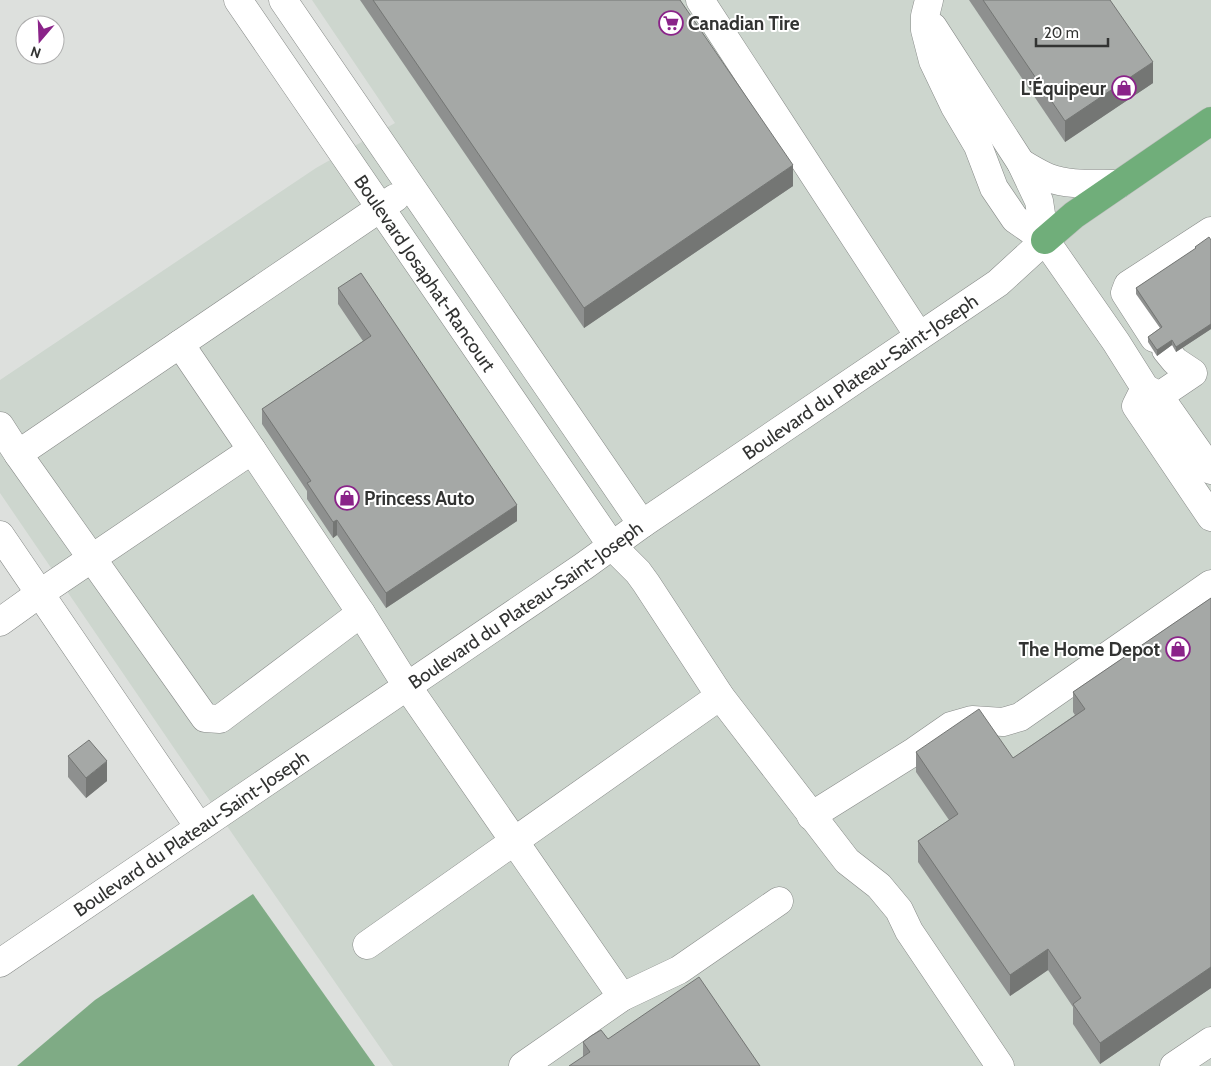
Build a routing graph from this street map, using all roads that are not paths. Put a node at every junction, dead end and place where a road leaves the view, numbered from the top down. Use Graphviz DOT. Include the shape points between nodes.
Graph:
graph roads {
  1 [pos="238,0"];
  2 [pos="283,0"];
  3 [pos="700,0"];
  4 [pos="928,5"];
  5 [pos="1211,121"];
  6 [pos="1021,163"];
  7 [pos="1119,184"];
  8 [pos="410,187"];
  9 [pos="381,208"];
  10 [pos="1211,231"];
  11 [pos="1045,240"];
  12 [pos="919,336"];
  13 [pos="180,344"];
  14 [pos="1152,392"];
  15 [pos="0,426"];
  16 [pos="252,450"];
  17 [pos="18,454"];
  18 [pos="1211,470"];
  19 [pos="1211,517"];
  20 [pos="642,524"];
  21 [pos="0,535"];
  22 [pos="612,546"];
  23 [pos="93,558"];
  24 [pos="638,572"];
  25 [pos="1211,584"];
  26 [pos="39,594"];
  27 [pos="361,613"];
  28 [pos="0,622"];
  29 [pos="407,686"];
  30 [pos="720,696"];
  31 [pos="811,816"];
  32 [pos="199,827"];
  33 [pos="514,841"];
  34 [pos="780,902"];
  35 [pos="367,945"];
  36 [pos="0,963"];
  37 [pos="622,997"];
  38 [pos="1211,1041"];
  39 [pos="523,1066"];
  40 [pos="1000,1066"];
  41 [pos="1174,1066"];
  1 -- 9 [label="street, Boulevard Josaphat-Rancourt"];
  2 -- 8 [label="street, Boulevard Josaphat-Rancourt"];
  3 -- 12 [label="street"];
  4 -- 6 [label="street" via="944,45"];
  4 -- 11 [label="street" via="925,30 933,61 978,146 994,188 1015,219"];
  5 -- 7 [label="highway"];
  6 -- 7 [label="street" via="1062,182"];
  6 -- 11 [label="street" via="1040,202"];
  7 -- 11 [label="highway"];
  8 -- 9 [label="street"];
  8 -- 20 [label="street, Boulevard Josaphat-Rancourt"];
  9 -- 13 [label="street"];
  9 -- 22 [label="street, Boulevard Josaphat-Rancourt"];
  10 -- 14 [label="street" via="1128,285 1126,294 1160,344 1175,361 1193,373"];
  11 -- 12 [label="street, Boulevard du Plateau-Saint-Joseph" via="998,283"];
  11 -- 14 [label="street"];
  12 -- 20 [label="street, Boulevard du Plateau-Saint-Joseph"];
  13 -- 16 [label="street"];
  13 -- 17 [label="street"];
  14 -- 18 [label="street"];
  14 -- 19 [label="street" via="1136,406"];
  15 -- 17 [label="street"];
  16 -- 23 [label="street"];
  16 -- 27 [label="street"];
  17 -- 23 [label="street"];
  20 -- 22 [label="street, Boulevard du Plateau-Saint-Joseph"];
  20 -- 24 [label="street"];
  21 -- 26 [label="street"];
  22 -- 24 [label="street, Boulevard Josaphat-Rancourt"];
  22 -- 29 [label="street, Boulevard du Plateau-Saint-Joseph"];
  23 -- 26 [label="street"];
  23 -- 27 [label="street" via="205,718 220,719"];
  24 -- 30 [label="street, Boulevard Josaphat-Rancourt"];
  25 -- 31 [label="street" via="1020,717 1003,722 972,720 951,726"];
  26 -- 28 [label="street"];
  26 -- 32 [label="street"];
  27 -- 29 [label="street"];
  29 -- 32 [label="street, Boulevard du Plateau-Saint-Joseph"];
  29 -- 33 [label="street"];
  30 -- 31 [label="street, Boulevard Josaphat-Rancourt"];
  30 -- 33 [label="street"];
  31 -- 40 [label="street, Boulevard Josaphat-Rancourt" via="847,861 878,886 899,910 909,931"];
  32 -- 36 [label="street, Boulevard du Plateau-Saint-Joseph"];
  33 -- 35 [label="street"];
  33 -- 37 [label="street"];
  34 -- 37 [label="street" via="679,970"];
  37 -- 39 [label="street"];
  38 -- 41 [label="street"];
}
